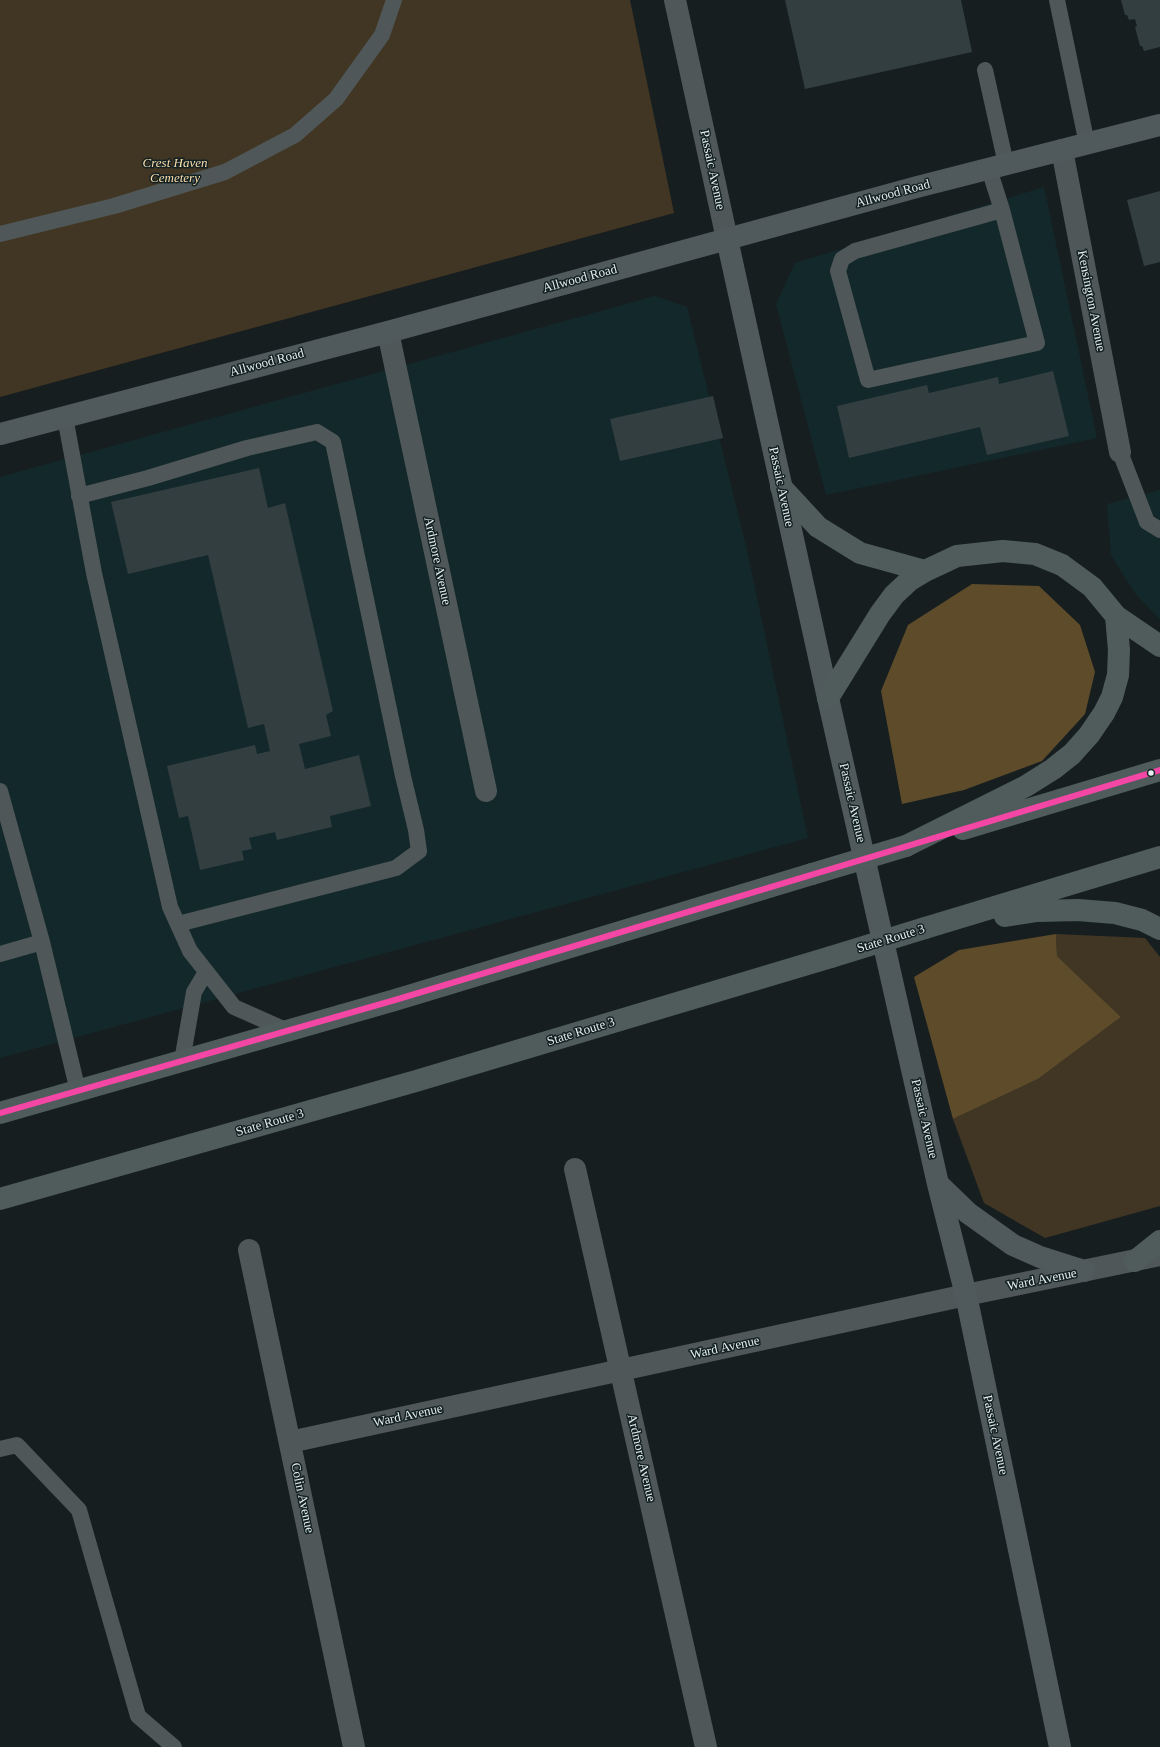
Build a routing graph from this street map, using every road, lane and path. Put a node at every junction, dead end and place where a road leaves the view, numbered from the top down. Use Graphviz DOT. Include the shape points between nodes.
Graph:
graph roads {
  1 [pos="394,0"];
  2 [pos="675,0"];
  3 [pos="1057,0"];
  4 [pos="985,70"];
  5 [pos="1160,125"];
  6 [pos="1087,144"];
  7 [pos="1062,150"];
  8 [pos="998,167"];
  9 [pos="1002,210"];
  10 [pos="0,234"];
  11 [pos="727,239"];
  12 [pos="388,332"];
  13 [pos="65,417"];
  14 [pos="0,434"];
  15 [pos="1120,452"];
  16 [pos="781,487"];
  17 [pos="79,496"];
  18 [pos="1160,530"];
  19 [pos="925,571"];
  20 [pos="1116,616"];
  21 [pos="1160,646"];
  22 [pos="828,698"];
  23 [pos="1160,770"];
  24 [pos="0,791"];
  25 [pos="486,791"];
  26 [pos="906,846"];
  27 [pos="1160,858"];
  28 [pos="178,924"];
  29 [pos="925,928"];
  30 [pos="1160,929"];
  31 [pos="42,942"];
  32 [pos="0,954"];
  33 [pos="206,972"];
  34 [pos="288,1031"];
  35 [pos="182,1061"];
  36 [pos="78,1091"];
  37 [pos="0,1113"];
  38 [pos="575,1169"];
  39 [pos="938,1184"];
  40 [pos="0,1199"];
  41 [pos="1160,1241"];
  42 [pos="249,1250"];
  43 [pos="1160,1255"];
  44 [pos="1135,1261"];
  45 [pos="1084,1271"];
  46 [pos="966,1295"];
  47 [pos="621,1370"];
  48 [pos="290,1442"];
  49 [pos="0,1450"];
  50 [pos="174,1747"];
  51 [pos="354,1747"];
  52 [pos="706,1747"];
  53 [pos="1060,1747"];
  1 -- 10 [label="lane" via="382,35 336,99 295,135 225,172 114,206"];
  2 -- 11 [label="street, Passaic Avenue"];
  3 -- 6 [label="lane"];
  4 -- 8 [label="lane"];
  5 -- 6 [label="main road, Allwood Road"];
  6 -- 7 [label="main road, Allwood Road"];
  7 -- 8 [label="main road, Allwood Road"];
  7 -- 15 [label="street, Kensington Avenue"];
  8 -- 9 [label="lane"];
  8 -- 11 [label="main road, Allwood Road"];
  9 -- 9 [label="lane" via="855,251 842,259 838,271 868,380 1036,343"];
  11 -- 12 [label="main road, Allwood Road"];
  11 -- 16 [label="main road, Passaic Avenue"];
  12 -- 13 [label="main road, Allwood Road"];
  12 -- 25 [label="street, Ardmore Avenue"];
  13 -- 14 [label="main road, Allwood Road"];
  13 -- 17 [label="lane"];
  15 -- 18 [label="lane" via="1147,522"];
  16 -- 19 [label="highway" via="818,527 860,553"];
  16 -- 22 [label="main road, Passaic Avenue"];
  17 -- 28 [label="lane" via="170,908"];
  17 -- 28 [label="lane" via="247,448 317,432 333,442 419,850 396,868"];
  19 -- 20 [label="highway" via="957,556 1003,551 1035,554 1062,565 1092,587"];
  19 -- 22 [label="highway" via="910,580 894,595"];
  20 -- 21 [label="highway"];
  20 -- 26 [label="highway" via="1118,675 1112,697 1089,735 1053,769 1026,786"];
  22 -- 39 [label="main road, Passaic Avenue"];
  23 -- 26 [label="highway"];
  24 -- 31 [label="lane"];
  26 -- 34 [label="highway, bridge"];
  27 -- 29 [label="highway, State Route 3"];
  28 -- 33 [label="lane" via="190,951"];
  29 -- 30 [label="highway" via="1037,911 1078,910 1115,913 1142,920"];
  29 -- 40 [label="highway, State Route 3, bridge" via="431,1076"];
  31 -- 32 [label="lane"];
  31 -- 36 [label="lane"];
  33 -- 34 [label="lane" via="234,1007"];
  33 -- 35 [label="lane" via="194,992"];
  34 -- 35 [label="highway"];
  35 -- 36 [label="highway"];
  36 -- 37 [label="highway"];
  38 -- 47 [label="street, Ardmore Avenue"];
  39 -- 45 [label="main road" via="968,1213 1013,1245"];
  39 -- 46 [label="main road, Passaic Avenue"];
  41 -- 44 [label="highway"];
  42 -- 48 [label="street, Colin Avenue"];
  43 -- 44 [label="street, Ward Avenue"];
  44 -- 45 [label="street, Ward Avenue"];
  45 -- 46 [label="street, Ward Avenue"];
  46 -- 47 [label="street, Ward Avenue"];
  46 -- 53 [label="main road, Passaic Avenue"];
  47 -- 48 [label="street, Ward Avenue"];
  47 -- 52 [label="street, Ardmore Avenue"];
  48 -- 51 [label="street, Colin Avenue"];
  49 -- 50 [label="lane" via="17,1445 79,1510 138,1716"];
}
